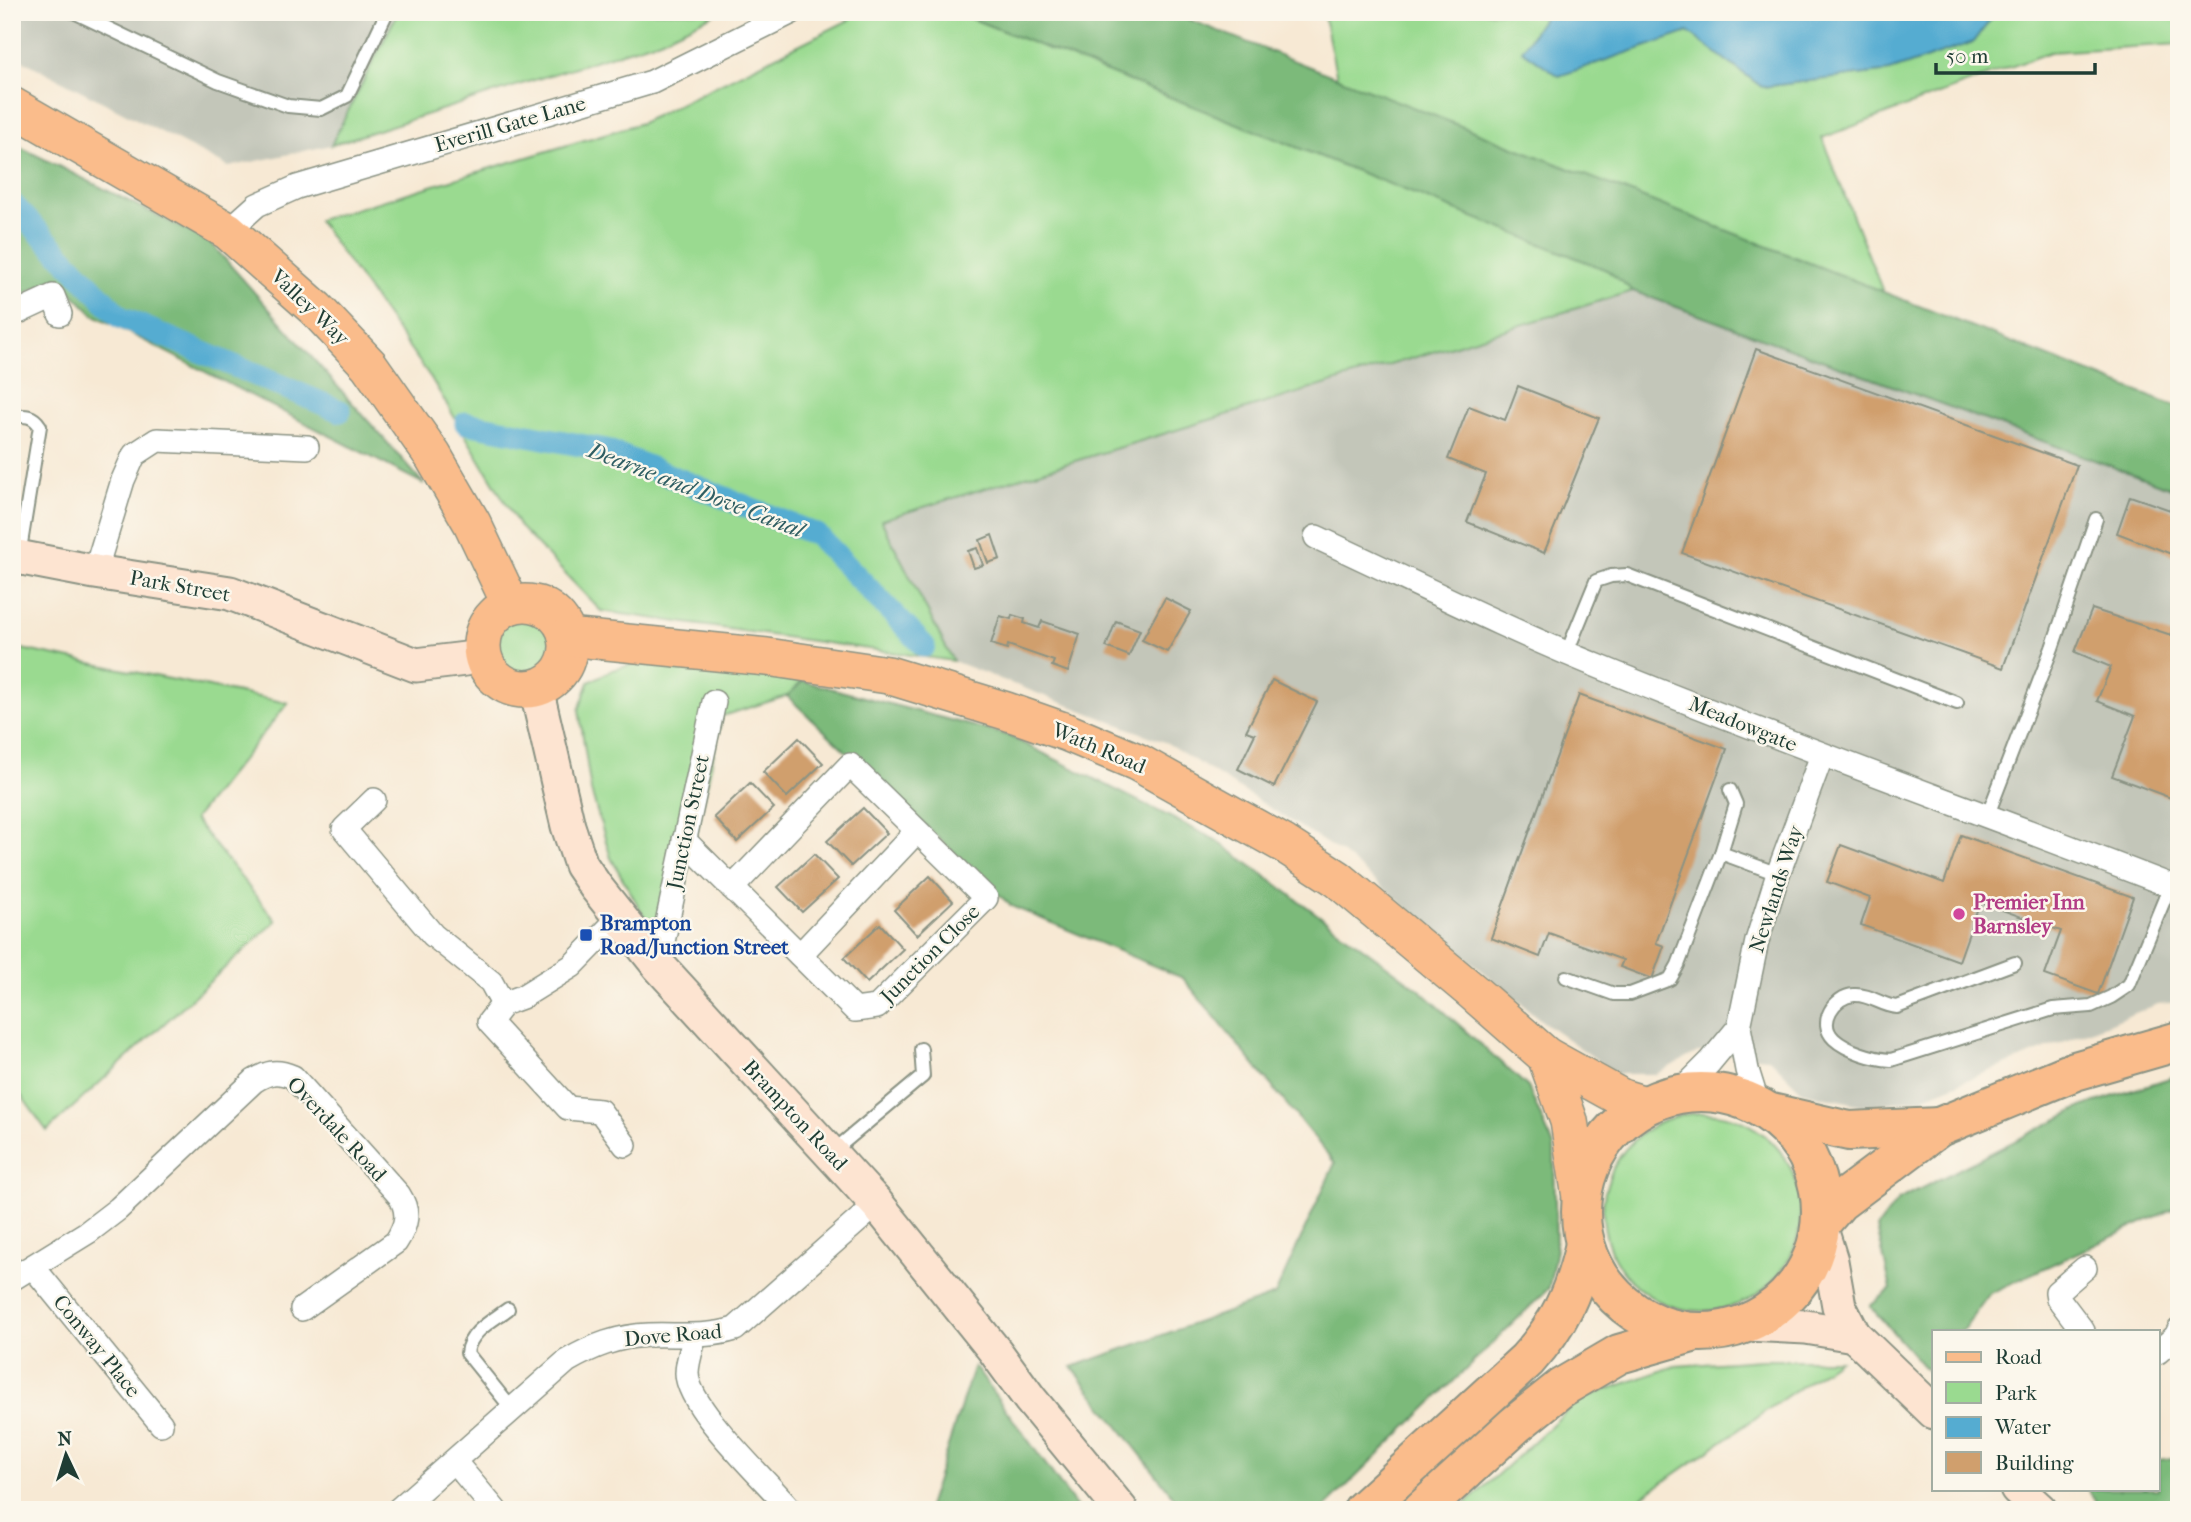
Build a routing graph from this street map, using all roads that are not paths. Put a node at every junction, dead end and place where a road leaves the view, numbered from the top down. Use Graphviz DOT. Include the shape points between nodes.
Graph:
graph roads {
  1 [pos="74,12"];
  2 [pos="387,12"];
  3 [pos="792,12"];
  4 [pos="12,106"];
  5 [pos="228,231"];
  6 [pos="60,314"];
  7 [pos="12,315"];
  8 [pos="12,417"];
  9 [pos="307,447"];
  10 [pos="2096,519"];
  11 [pos="1316,537"];
  12 [pos="15,557"];
  13 [pos="95,572"];
  14 [pos="511,605"];
  15 [pos="567,638"];
  16 [pos="1567,652"];
  17 [pos="482,657"];
  18 [pos="536,688"];
  19 [pos="1957,703"];
  20 [pos="705,712"];
  21 [pos="1822,755"];
  22 [pos="1730,790"];
  23 [pos="374,800"];
  24 [pos="1987,817"];
  25 [pos="918,831"];
  26 [pos="684,840"];
  27 [pos="1721,853"];
  28 [pos="1778,874"];
  29 [pos="2174,887"];
  30 [pos="732,888"];
  31 [pos="619,918"];
  32 [pos="800,955"];
  33 [pos="2015,963"];
  34 [pos="658,965"];
  35 [pos="1566,977"];
  36 [pos="503,1004"];
  37 [pos="1739,1027"];
  38 [pos="2179,1041"];
  39 [pos="921,1049"];
  40 [pos="1546,1056"];
  41 [pos="1662,1100"];
  42 [pos="1764,1109"];
  43 [pos="1939,1127"];
  44 [pos="625,1145"];
  45 [pos="830,1153"];
  46 [pos="1581,1198"];
  47 [pos="877,1204"];
  48 [pos="1821,1225"];
  49 [pos="1585,1244"];
  50 [pos="33,1267"];
  51 [pos="2085,1268"];
  52 [pos="12,1279"];
  53 [pos="302,1309"];
  54 [pos="508,1309"];
  55 [pos="1746,1324"];
  56 [pos="2082,1330"];
  57 [pos="2179,1330"];
  58 [pos="1694,1332"];
  59 [pos="1854,1335"];
  60 [pos="695,1336"];
  61 [pos="2160,1350"];
  62 [pos="512,1409"];
  63 [pos="1932,1410"];
  64 [pos="160,1424"];
  65 [pos="454,1461"];
  66 [pos="2018,1490"];
  67 [pos="398,1510"];
  68 [pos="495,1510"];
  69 [pos="791,1510"];
  70 [pos="1121,1510"];
  71 [pos="1363,1510"];
  72 [pos="1422,1510"];
  73 [pos="2040,1510"];
  1 -- 2 [label="lane" via="218,81 288,106 321,109 347,96"];
  3 -- 5 [label="street, Everill Gate Lane" via="652,82 297,187 257,205"];
  4 -- 5 [label="main road, Valley Way"];
  5 -- 14 [label="main road, Valley Way" via="316,309 369,365 433,456"];
  6 -- 7 [label="street" via="53,296"];
  8 -- 12 [label="lane" via="24,415 40,426"];
  9 -- 13 [label="street" via="157,440 134,455"];
  10 -- 24 [label="lane"];
  11 -- 16 [label="street, Meadowgate"];
  12 -- 13 [label="main road, Park Street"];
  13 -- 17 [label="main road, Park Street" via="230,593 416,666"];
  14 -- 15 [label="main road" via="540,605 553,613"];
  14 -- 17 [label="main road" via="490,620 481,644"];
  15 -- 18 [label="main road" via="565,663 548,683"];
  15 -- 40 [label="main road, Wath Road" via="767,657 888,675 1006,711 1137,762 1284,844 1338,880"];
  16 -- 19 [label="lane" via="1596,581 1627,575"];
  16 -- 21 [label="street, Meadowgate"];
  17 -- 18 [label="main road" via="497,680 509,687"];
  18 -- 31 [label="main road, Brampton Road" via="581,865"];
  20 -- 26 [label="street, Junction Street"];
  21 -- 24 [label="street, Meadowgate"];
  21 -- 28 [label="street, Newlands Way"];
  22 -- 27 [label="lane" via="1736,804"];
  23 -- 36 [label="street" via="344,829 433,935 491,982"];
  24 -- 29 [label="street, Meadowgate"];
  25 -- 30 [label="street, Junction Close" via="850,765"];
  25 -- 32 [label="street"];
  25 -- 32 [label="street, Junction Close" via="986,898 877,1007 855,1010"];
  26 -- 30 [label="street, Junction Close"];
  26 -- 34 [label="street, Junction Street"];
  27 -- 28 [label="lane"];
  27 -- 35 [label="lane" via="1670,978 1630,994 1614,994"];
  28 -- 37 [label="street, Newlands Way" via="1757,941"];
  29 -- 33 [label="lane" via="2129,985 2091,1006 2053,1009 1891,1060 1865,1056 1833,1038 1828,1025 1829,1012 1839,999 1854,995 1897,1007"];
  30 -- 32 [label="street, Junction Close"];
  31 -- 34 [label="main road, Brampton Road"];
  31 -- 36 [label="street" via="572,966"];
  34 -- 45 [label="main road, Brampton Road"];
  36 -- 44 [label="street" via="489,1022 568,1108 600,1111"];
  37 -- 41 [label="street" via="1710,1062"];
  37 -- 42 [label="street" via="1747,1070"];
  38 -- 43 [label="highway" via="2075,1071"];
  39 -- 45 [label="lane" via="923,1076"];
  40 -- 41 [label="main road, Wath Road" via="1622,1098"];
  40 -- 46 [label="main road, Wath Road" via="1569,1121"];
  41 -- 42 [label="highway" via="1705,1091 1732,1095"];
  41 -- 46 [label="highway" via="1621,1122 1602,1143 1588,1169"];
  42 -- 43 [label="highway" via="1849,1131"];
  42 -- 48 [label="highway" via="1790,1130 1816,1172"];
  43 -- 48 [label="highway" via="1839,1202"];
  45 -- 47 [label="main road, Brampton Road"];
  46 -- 49 [label="highway"];
  47 -- 60 [label="street, Dove Road" via="735,1329"];
  47 -- 70 [label="main road, Brampton Road"];
  48 -- 55 [label="highway" via="1812,1259 1796,1286 1773,1308"];
  48 -- 59 [label="main road" via="1839,1306"];
  49 -- 58 [label="highway" via="1596,1271 1622,1302 1665,1327"];
  49 -- 71 [label="highway" via="1567,1304 1548,1337"];
  50 -- 52 [label="street, Overdale Road"];
  50 -- 53 [label="street, Overdale Road" via="118,1209 265,1073 280,1071 293,1077 399,1195 407,1216 396,1242"];
  50 -- 64 [label="street, Conway Place"];
  51 -- 56 [label="street" via="2057,1292"];
  54 -- 62 [label="lane" via="473,1335 467,1353"];
  55 -- 58 [label="highway"];
  55 -- 59 [label="main road" via="1832,1329"];
  57 -- 61 [label="street"];
  58 -- 72 [label="highway" via="1619,1354 1561,1388"];
  59 -- 63 [label="main road"];
  60 -- 62 [label="street, Dove Road" via="648,1335 590,1348"];
  60 -- 69 [label="street" via="687,1373 690,1392"];
  62 -- 65 [label="street, Dove Road"];
  65 -- 67 [label="street, Dove Road"];
  65 -- 68 [label="street"];
  66 -- 73 [label="main road"];
}
